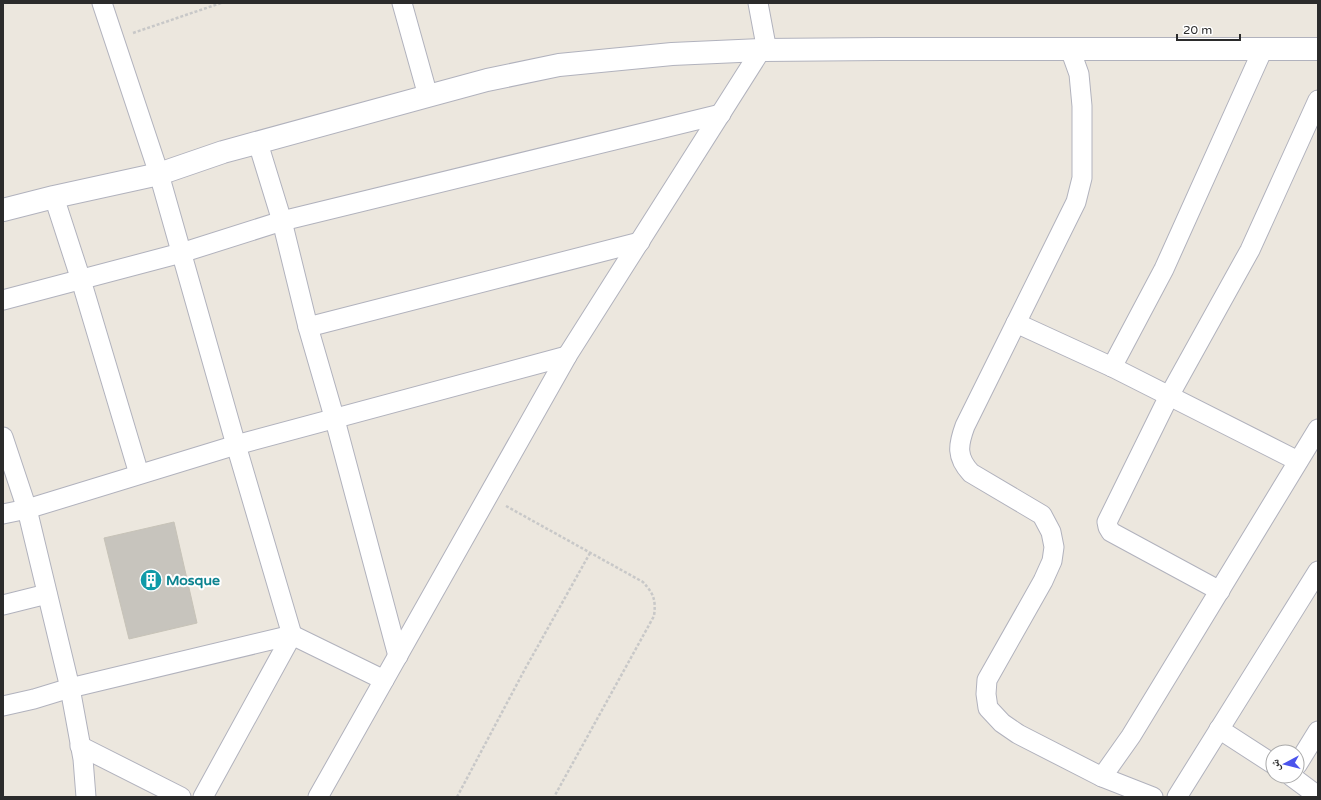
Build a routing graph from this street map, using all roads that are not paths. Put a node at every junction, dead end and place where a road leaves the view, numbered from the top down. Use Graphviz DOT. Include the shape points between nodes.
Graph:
graph roads {
  1 [pos="102,3"];
  2 [pos="402,3"];
  3 [pos="758,3"];
  4 [pos="1070,49"];
  5 [pos="1263,49"];
  6 [pos="1318,49"];
  7 [pos="764,51"];
  8 [pos="428,96"];
  9 [pos="1318,100"];
  10 [pos="721,114"];
  11 [pos="258,143"];
  12 [pos="159,174"];
  13 [pos="54,197"];
  14 [pos="3,210"];
  15 [pos="282,221"];
  16 [pos="640,242"];
  17 [pos="181,253"];
  18 [pos="81,280"];
  19 [pos="3,300"];
  20 [pos="1016,323"];
  21 [pos="308,327"];
  22 [pos="567,356"];
  23 [pos="1112,367"];
  24 [pos="1169,396"];
  25 [pos="335,420"];
  26 [pos="1318,429"];
  27 [pos="3,437"];
  28 [pos="236,445"];
  29 [pos="1298,461"];
  30 [pos="139,474"];
  31 [pos="27,509"];
  32 [pos="3,514"];
  33 [pos="1318,571"];
  34 [pos="1220,591"];
  35 [pos="47,594"];
  36 [pos="3,605"];
  37 [pos="292,635"];
  38 [pos="398,656"];
  39 [pos="384,680"];
  40 [pos="70,688"];
  41 [pos="3,706"];
  42 [pos="1219,729"];
  43 [pos="1318,731"];
  44 [pos="80,746"];
  45 [pos="1305,752"];
  46 [pos="1265,759"];
  47 [pos="1102,777"];
  48 [pos="1301,784"];
  49 [pos="1318,796"];
  50 [pos="86,797"];
  51 [pos="181,797"];
  52 [pos="203,797"];
  53 [pos="318,797"];
  54 [pos="1153,797"];
  55 [pos="1177,797"];
  1 -- 12 [label="street"];
  2 -- 8 [label="street"];
  3 -- 7 [label="street"];
  4 -- 5 [label="main road"];
  4 -- 7 [label="main road"];
  4 -- 20 [label="street" via="1079,74 1082,106 1082,178 1076,202"];
  5 -- 6 [label="main road"];
  5 -- 23 [label="street" via="1164,269"];
  7 -- 8 [label="main road" via="672,54 559,65"];
  7 -- 10 [label="street"];
  8 -- 11 [label="main road"];
  9 -- 24 [label="street" via="1250,250"];
  10 -- 15 [label="street"];
  10 -- 16 [label="street"];
  11 -- 12 [label="main road"];
  11 -- 15 [label="street"];
  12 -- 13 [label="main road"];
  12 -- 17 [label="street"];
  13 -- 14 [label="main road"];
  13 -- 18 [label="street"];
  15 -- 17 [label="street"];
  15 -- 21 [label="street"];
  16 -- 21 [label="street"];
  16 -- 22 [label="street"];
  17 -- 18 [label="street"];
  17 -- 28 [label="street"];
  18 -- 19 [label="street"];
  18 -- 30 [label="street"];
  20 -- 23 [label="street"];
  20 -- 47 [label="street" via="965,426 959,448 964,465 971,473 1042,515 1051,532 1054,546 1052,561 1043,580 987,680 988,708 1002,723 1018,734"];
  21 -- 25 [label="street"];
  22 -- 25 [label="street"];
  22 -- 38 [label="street"];
  23 -- 24 [label="street"];
  24 -- 29 [label="street"];
  24 -- 34 [label="street" via="1110,515 1108,527 1117,536"];
  25 -- 28 [label="street"];
  25 -- 38 [label="street"];
  26 -- 29 [label="street"];
  27 -- 31 [label="street"];
  28 -- 30 [label="street"];
  28 -- 37 [label="street"];
  29 -- 34 [label="street"];
  30 -- 31 [label="street"];
  31 -- 32 [label="street"];
  31 -- 35 [label="street"];
  33 -- 42 [label="street"];
  34 -- 47 [label="street"];
  35 -- 36 [label="street"];
  35 -- 40 [label="street"];
  37 -- 39 [label="street"];
  37 -- 40 [label="street"];
  37 -- 52 [label="street"];
  38 -- 39 [label="street"];
  39 -- 53 [label="street"];
  40 -- 41 [label="street"];
  40 -- 44 [label="street"];
  42 -- 46 [label="street"];
  42 -- 55 [label="street"];
  43 -- 45 [label="street"];
  44 -- 50 [label="street"];
  44 -- 51 [label="street"];
  47 -- 54 [label="street"];
  48 -- 49 [label="street"];
}
